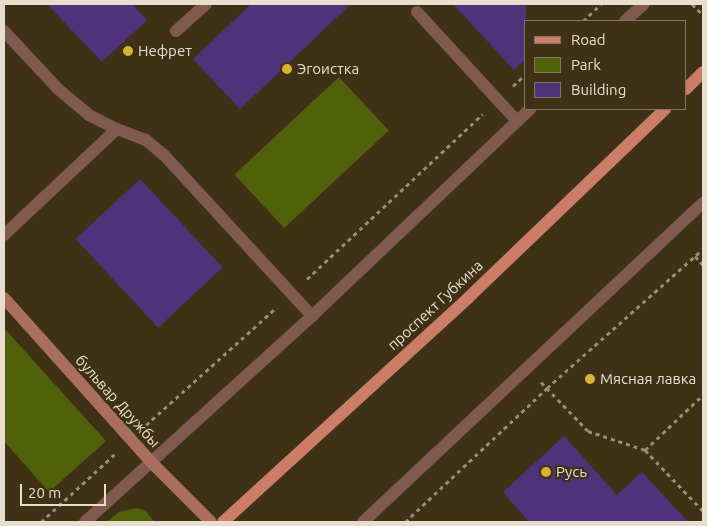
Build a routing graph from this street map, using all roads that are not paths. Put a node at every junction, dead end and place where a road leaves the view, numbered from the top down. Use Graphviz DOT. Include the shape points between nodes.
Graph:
graph roads {
  1 [pos="206,4"];
  2 [pos="644,4"];
  3 [pos="416,12"];
  4 [pos="626,20"];
  5 [pos="4,31"];
  6 [pos="176,31"];
  7 [pos="703,72"];
  8 [pos="687,88"];
  9 [pos="529,110"];
  10 [pos="664,110"];
  11 [pos="518,121"];
  12 [pos="116,129"];
  13 [pos="703,203"];
  14 [pos="4,235"];
  15 [pos="4,298"];
  16 [pos="312,316"];
  17 [pos="150,462"];
  18 [pos="85,522"];
  19 [pos="211,522"];
  20 [pos="223,522"];
  21 [pos="364,522"];
  1 -- 6 [label="lane"];
  2 -- 4 [label="lane"];
  3 -- 11 [label="lane"];
  5 -- 12 [label="lane" via="58,89 89,116"];
  7 -- 8 [label="main road"];
  9 -- 11 [label="lane"];
  10 -- 20 [label="main road, проспект Губкина" via="468,298"];
  11 -- 16 [label="lane"];
  12 -- 14 [label="lane"];
  12 -- 16 [label="lane" via="146,140 164,155"];
  13 -- 21 [label="lane"];
  15 -- 17 [label="main road, бульвар Дружбы"];
  16 -- 17 [label="lane"];
  17 -- 18 [label="lane"];
  17 -- 19 [label="main road, бульвар Дружбы"];
}
